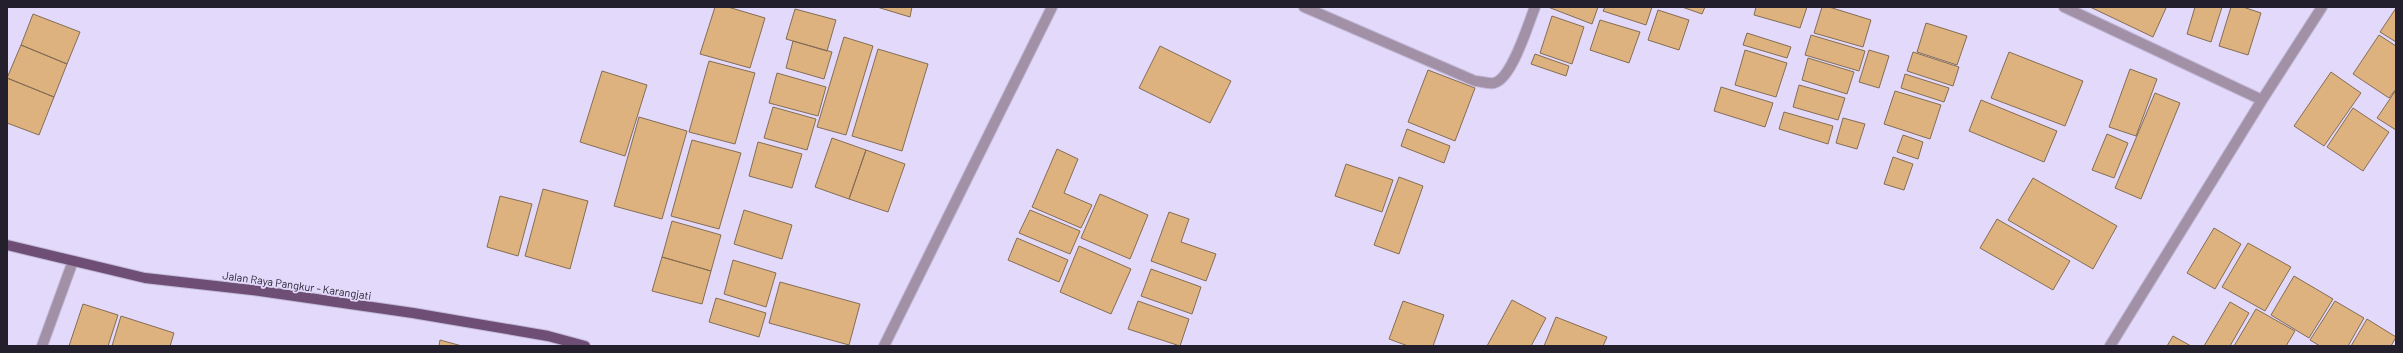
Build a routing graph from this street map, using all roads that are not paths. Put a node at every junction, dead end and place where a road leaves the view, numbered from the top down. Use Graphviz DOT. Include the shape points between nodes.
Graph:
graph roads {
  1 [pos="1052,7"];
  2 [pos="1304,7"];
  3 [pos="1535,7"];
  4 [pos="2064,7"];
  5 [pos="2322,7"];
  6 [pos="2262,100"];
  7 [pos="7,245"];
  8 [pos="73,261"];
  9 [pos="42,346"];
  10 [pos="585,346"];
  11 [pos="884,346"];
  12 [pos="2110,346"];
  1 -- 11 [label="street"];
  2 -- 3 [label="street" via="1475,81 1494,83 1502,78 1512,63"];
  4 -- 6 [label="street"];
  5 -- 6 [label="street"];
  6 -- 12 [label="street"];
  7 -- 8 [label="main road, Jalan Raya Pangkur - Karangjati"];
  8 -- 9 [label="street"];
  8 -- 10 [label="main road, Jalan Raya Pangkur - Karangjati" via="145,278 260,291 413,313 548,336"];
}
